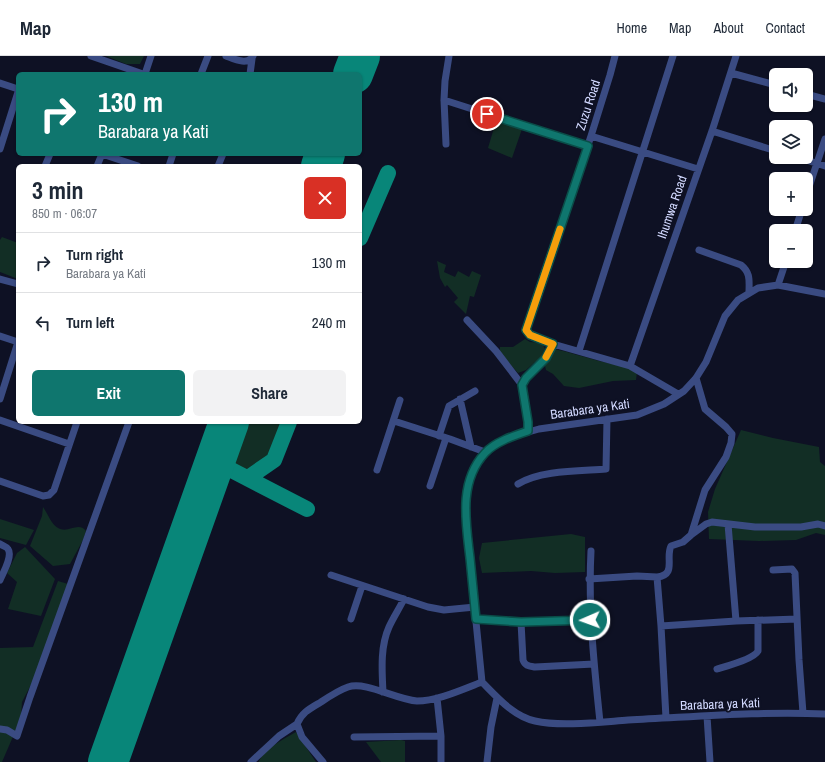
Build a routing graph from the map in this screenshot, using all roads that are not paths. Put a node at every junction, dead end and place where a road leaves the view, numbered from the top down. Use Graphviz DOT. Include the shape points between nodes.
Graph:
graph roads {
  1 [pos="90,56"];
  2 [pos="151,56"];
  3 [pos="208,56"];
  4 [pos="226,56"];
  5 [pos="450,56"];
  6 [pos="615,56"];
  7 [pos="673,56"];
  8 [pos="736,56"];
  9 [pos="253,57"];
  10 [pos="138,72"];
  11 [pos="145,72"];
  12 [pos="202,72"];
  13 [pos="250,72"];
  14 [pos="731,73"];
  15 [pos="0,83"];
  16 [pos="769,84"];
  17 [pos="16,88"];
  18 [pos="813,96"];
  19 [pos="16,98"];
  20 [pos="825,99"];
  21 [pos="444,100"];
  22 [pos="712,132"];
  23 [pos="591,136"];
  24 [pos="825,139"];
  25 [pos="446,144"];
  26 [pos="588,146"];
  27 [pos="0,149"];
  28 [pos="769,149"];
  29 [pos="642,152"];
  30 [pos="108,156"];
  31 [pos="813,162"];
  32 [pos="816,163"];
  33 [pos="132,164"];
  34 [pos="825,166"];
  35 [pos="698,169"];
  36 [pos="813,173"];
  37 [pos="699,250"];
  38 [pos="784,268"];
  39 [pos="0,279"];
  40 [pos="16,283"];
  41 [pos="778,285"];
  42 [pos="749,293"];
  43 [pos="825,294"];
  44 [pos="467,320"];
  45 [pos="0,336"];
  46 [pos="16,341"];
  47 [pos="553,344"];
  48 [pos="16,348"];
  49 [pos="579,350"];
  50 [pos="630,366"];
  51 [pos="696,378"];
  52 [pos="522,385"];
  53 [pos="475,391"];
  54 [pos="678,394"];
  55 [pos="0,398"];
  56 [pos="460,399"];
  57 [pos="400,400"];
  58 [pos="607,419"];
  59 [pos="0,420"];
  60 [pos="394,421"];
  61 [pos="76,424"];
  62 [pos="128,424"];
  63 [pos="528,431"];
  64 [pos="442,437"];
  65 [pos="70,444"];
  66 [pos="471,447"];
  67 [pos="485,452"];
  68 [pos="377,470"];
  69 [pos="0,481"];
  70 [pos="518,484"];
  71 [pos="430,486"];
  72 [pos="728,524"];
  73 [pos="825,526"];
  74 [pos="691,535"];
  75 [pos="0,544"];
  76 [pos="591,551"];
  77 [pos="773,570"];
  78 [pos="331,576"];
  79 [pos="657,577"];
  80 [pos="589,579"];
  81 [pos="0,580"];
  82 [pos="362,586"];
  83 [pos="404,599"];
  84 [pos="475,607"];
  85 [pos="351,619"];
  86 [pos="476,619"];
  87 [pos="797,619"];
  88 [pos="590,620"];
  89 [pos="758,620"];
  90 [pos="736,621"];
  91 [pos="521,622"];
  92 [pos="661,626"];
  93 [pos="594,664"];
  94 [pos="718,669"];
  95 [pos="482,682"];
  96 [pos="383,692"];
  97 [pos="437,698"];
  98 [pos="498,698"];
  99 [pos="803,713"];
  100 [pos="825,714"];
  101 [pos="707,716"];
  102 [pos="666,718"];
  103 [pos="600,722"];
  104 [pos="298,724"];
  105 [pos="0,729"];
  106 [pos="440,736"];
  107 [pos="354,737"];
  108 [pos="251,762"];
  109 [pos="323,762"];
  110 [pos="441,762"];
  111 [pos="487,762"];
  112 [pos="710,762"];
  1 -- 10 [label="street"];
  2 -- 11 [label="street"];
  3 -- 12 [label="street"];
  4 -- 9 [label="street" via="240,61 247,61"];
  5 -- 21 [label="street"];
  6 -- 23 [label="street, Zuzu Road"];
  7 -- 29 [label="street"];
  8 -- 14 [label="street, Ihumwa Road"];
  9 -- 13 [label="street"];
  14 -- 16 [label="street"];
  14 -- 22 [label="street, Ihumwa Road"];
  15 -- 17 [label="street"];
  18 -- 20 [label="street"];
  19 -- 27 [label="street"];
  21 -- 25 [label="street"];
  21 -- 26 [label="street"];
  22 -- 28 [label="street"];
  22 -- 35 [label="street, Ihumwa Road"];
  23 -- 26 [label="street, Zuzu Road"];
  23 -- 29 [label="street"];
  24 -- 32 [label="street"];
  26 -- 47 [label="street, Zuzu Road" via="526,330 530,335"];
  29 -- 35 [label="street"];
  29 -- 49 [label="street"];
  30 -- 33 [label="street"];
  31 -- 32 [label="street"];
  32 -- 34 [label="street"];
  32 -- 36 [label="street"];
  35 -- 50 [label="street, Ihumwa Road"];
  37 -- 42 [label="street" via="746,269"];
  38 -- 41 [label="street"];
  39 -- 40 [label="street"];
  41 -- 42 [label="street, Barabara ya Kati" via="758,288"];
  41 -- 43 [label="street, Barabara ya Kati"];
  42 -- 51 [label="street, Barabara ya Kati" via="738,300 725,316 706,362"];
  44 -- 52 [label="street" via="496,351"];
  45 -- 46 [label="street"];
  47 -- 49 [label="street, Zuzu Road"];
  47 -- 52 [label="street" via="546,358"];
  48 -- 55 [label="street"];
  49 -- 50 [label="street, Zuzu Road"];
  50 -- 54 [label="street, Zuzu Road"];
  51 -- 54 [label="street, Barabara ya Kati"];
  51 -- 74 [label="street" via="705,409 726,427 732,438 726,457 705,490"];
  52 -- 63 [label="street"];
  53 -- 56 [label="street"];
  54 -- 58 [label="street, Barabara ya Kati" via="664,404 637,415"];
  56 -- 64 [label="street" via="449,406"];
  56 -- 66 [label="street"];
  57 -- 60 [label="street"];
  58 -- 63 [label="street, Barabara ya Kati"];
  58 -- 70 [label="street" via="606,469 540,475 524,479"];
  59 -- 65 [label="street"];
  60 -- 64 [label="street"];
  60 -- 68 [label="street"];
  61 -- 65 [label="street"];
  62 -- 105 [label="street" via="17,736"];
  63 -- 67 [label="street, Barabara ya Kati" via="507,438"];
  64 -- 66 [label="street"];
  64 -- 71 [label="street"];
  65 -- 69 [label="street" via="54,490 49,495 43,496"];
  66 -- 67 [label="street"];
  67 -- 84 [label="street, Barabara ya Kati" via="473,469 465,511"];
  72 -- 73 [label="street" via="755,527 801,527 818,524"];
  72 -- 74 [label="street" via="712,522"];
  72 -- 90 [label="street"];
  74 -- 79 [label="street" via="683,542 671,546 668,573"];
  75 -- 81 [label="street" via="9,550 10,556"];
  76 -- 80 [label="street"];
  77 -- 87 [label="street" via="794,570"];
  78 -- 82 [label="street"];
  79 -- 80 [label="street"];
  79 -- 92 [label="street"];
  80 -- 88 [label="street"];
  82 -- 83 [label="street"];
  82 -- 85 [label="street"];
  83 -- 84 [label="street" via="444,610"];
  83 -- 96 [label="street" via="386,635"];
  84 -- 86 [label="street, Barabara ya Kati"];
  86 -- 91 [label="street"];
  86 -- 95 [label="street, Barabara ya Kati"];
  87 -- 89 [label="street"];
  87 -- 99 [label="street"];
  88 -- 91 [label="street"];
  88 -- 93 [label="street"];
  89 -- 90 [label="street"];
  89 -- 94 [label="street" via="757,654"];
  90 -- 92 [label="street"];
  91 -- 93 [label="street" via="524,664 535,668"];
  92 -- 102 [label="street"];
  93 -- 103 [label="street"];
  95 -- 97 [label="street"];
  95 -- 98 [label="street, Barabara ya Kati"];
  96 -- 97 [label="street" via="418,701"];
  96 -- 104 [label="street" via="350,686 304,712"];
  97 -- 106 [label="street"];
  98 -- 103 [label="street, Barabara ya Kati" via="519,715 535,721 563,724"];
  98 -- 111 [label="street"];
  99 -- 100 [label="street, Barabara ya Kati"];
  99 -- 101 [label="street, Barabara ya Kati"];
  101 -- 102 [label="street, Barabara ya Kati"];
  101 -- 112 [label="street"];
  102 -- 103 [label="street, Barabara ya Kati"];
  104 -- 108 [label="street"];
  104 -- 109 [label="street" via="302,737"];
  106 -- 107 [label="street"];
  106 -- 110 [label="street"];
}
